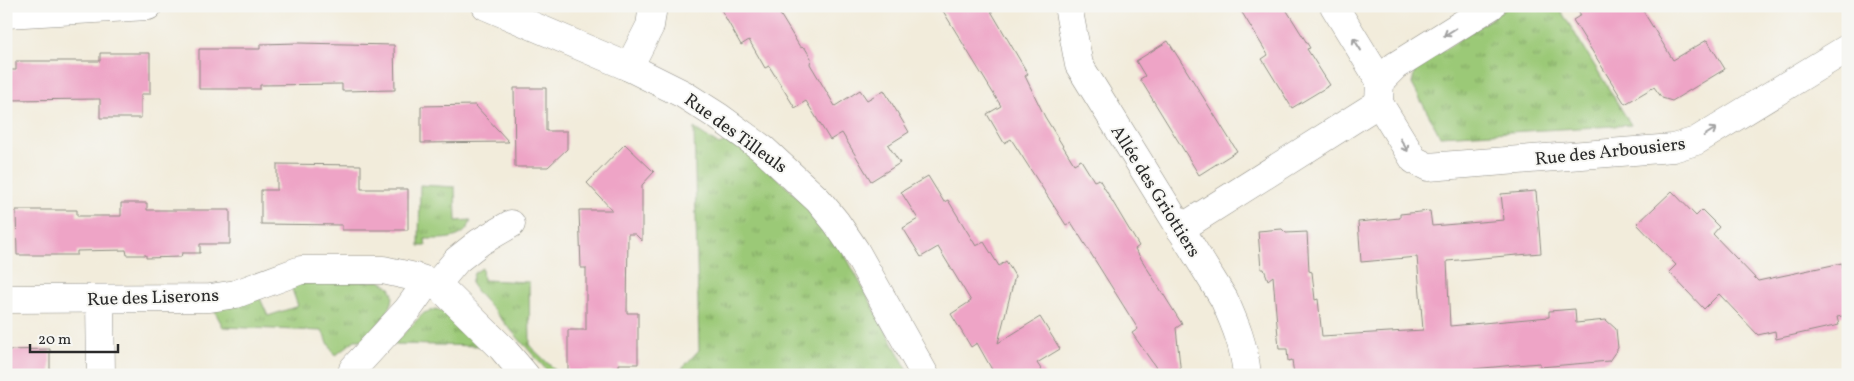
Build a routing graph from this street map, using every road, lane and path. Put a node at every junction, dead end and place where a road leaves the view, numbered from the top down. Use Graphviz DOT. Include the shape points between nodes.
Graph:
graph roads {
  1 [pos="148,6"];
  2 [pos="486,6"];
  3 [pos="653,6"];
  4 [pos="1068,6"];
  5 [pos="1334,6"];
  6 [pos="1491,6"];
  7 [pos="6,14"];
  8 [pos="1848,48"];
  9 [pos="629,67"];
  10 [pos="1380,92"];
  11 [pos="511,224"];
  12 [pos="1180,229"];
  13 [pos="432,283"];
  14 [pos="6,299"];
  15 [pos="100,300"];
  16 [pos="101,375"];
  17 [pos="352,375"];
  18 [pos="525,375"];
  19 [pos="925,375"];
  20 [pos="1247,375"];
  1 -- 7 [label="street"];
  2 -- 9 [label="street, Rue des Tilleuls"];
  3 -- 9 [label="street" via="650,26"];
  4 -- 12 [label="street, Allée des Griottiers" via="1078,65"];
  10 -- 5 [label="street, Rue des Arbousiers, one-way"];
  6 -- 10 [label="street, one-way" via="1395,66"];
  10 -- 8 [label="street, Rue des Arbousiers, one-way" via="1414,160 1428,167 1673,148 1696,141"];
  9 -- 19 [label="street, Rue des Tilleuls" via="683,94 719,117 763,148 818,200 856,250"];
  10 -- 12 [label="street"];
  11 -- 13 [label="street" via="480,242"];
  12 -- 20 [label="street, Allée des Griottiers" via="1224,299 1239,333"];
  13 -- 15 [label="street, Rue des Liserons" via="383,270 301,270 236,294 210,298"];
  13 -- 17 [label="street" via="353,369"];
  13 -- 18 [label="street" via="502,348"];
  14 -- 15 [label="street, Rue des Liserons"];
  15 -- 16 [label="street"];
}
